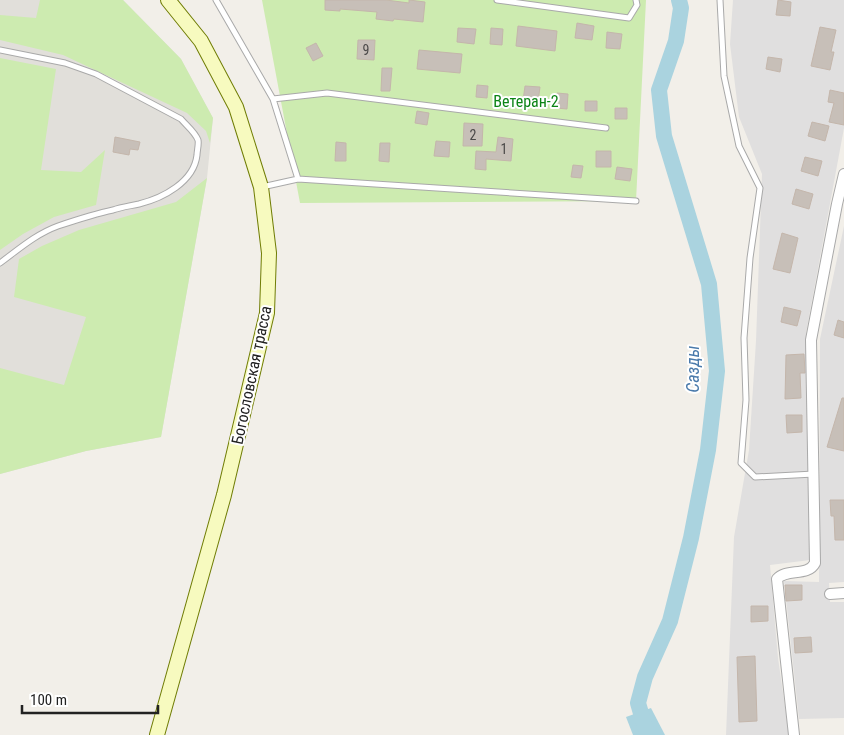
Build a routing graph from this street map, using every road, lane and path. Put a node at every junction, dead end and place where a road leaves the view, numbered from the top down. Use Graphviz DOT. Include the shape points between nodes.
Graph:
graph roads {
  1 [pos="216,0"];
  2 [pos="497,0"];
  3 [pos="636,0"];
  4 [pos="720,0"];
  5 [pos="173,2"];
  6 [pos="0,50"];
  7 [pos="273,99"];
  8 [pos="606,128"];
  9 [pos="844,174"];
  10 [pos="298,179"];
  11 [pos="261,187"];
  12 [pos="636,201"];
  13 [pos="840,205"];
  14 [pos="0,263"];
  15 [pos="814,474"];
  16 [pos="844,593"];
  17 [pos="830,594"];
  18 [pos="157,735"];
  19 [pos="794,735"];
  1 -- 7 [label="lane"];
  2 -- 3 [label="lane" via="628,18 637,5"];
  4 -- 15 [label="lane" via="724,76 739,146 760,188 750,258 744,338 746,400 741,464 754,477"];
  5 -- 11 [label="main road, Богословская трасса" via="201,41 236,107"];
  6 -- 14 [label="lane" via="65,63 96,74 181,120 198,141 193,171 172,190 140,204 57,226 35,237"];
  7 -- 8 [label="lane" via="327,93"];
  7 -- 10 [label="lane"];
  9 -- 13 [label="street"];
  10 -- 11 [label="lane"];
  10 -- 12 [label="lane"];
  11 -- 18 [label="main road, Богословская трасса" via="269,253 267,313 224,495"];
  13 -- 15 [label="street" via="812,340"];
  15 -- 19 [label="street" via="814,567 783,574 777,579"];
  16 -- 17 [label="street"];
}
